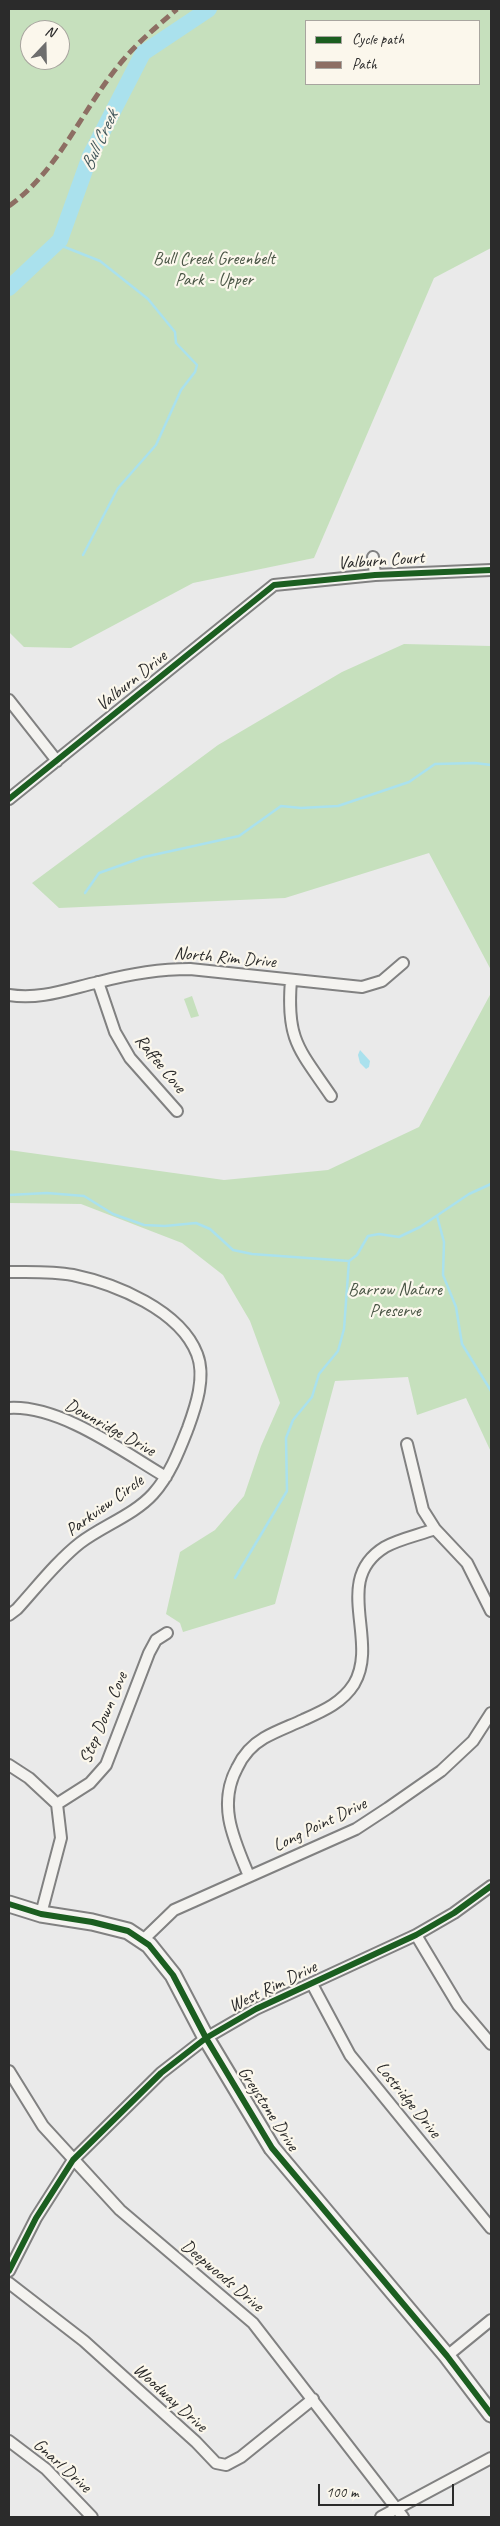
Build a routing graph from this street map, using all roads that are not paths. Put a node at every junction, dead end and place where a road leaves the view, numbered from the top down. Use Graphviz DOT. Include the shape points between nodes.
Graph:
graph roads {
  1 [pos="373,557"];
  2 [pos="491,570"];
  3 [pos="375,575"];
  4 [pos="274,585"];
  5 [pos="9,700"];
  6 [pos="57,761"];
  7 [pos="9,799"];
  8 [pos="403,963"];
  9 [pos="291,980"];
  10 [pos="98,982"];
  11 [pos="9,995"];
  12 [pos="331,1096"];
  13 [pos="177,1110"];
  14 [pos="9,1272"];
  15 [pos="9,1408"];
  16 [pos="407,1444"];
  17 [pos="166,1477"];
  18 [pos="435,1529"];
  19 [pos="491,1610"];
  20 [pos="9,1615"];
  21 [pos="167,1633"];
  22 [pos="491,1713"];
  23 [pos="9,1765"];
  24 [pos="57,1804"];
  25 [pos="249,1876"];
  26 [pos="491,1886"];
  27 [pos="9,1904"];
  28 [pos="41,1914"];
  29 [pos="416,1935"];
  30 [pos="144,1939"];
  31 [pos="312,1984"];
  32 [pos="206,2038"];
  33 [pos="491,2044"];
  34 [pos="9,2071"];
  35 [pos="73,2160"];
  36 [pos="491,2228"];
  37 [pos="9,2271"];
  38 [pos="9,2283"];
  39 [pos="491,2320"];
  40 [pos="447,2356"];
  41 [pos="313,2399"];
  42 [pos="491,2414"];
  43 [pos="9,2441"];
  44 [pos="491,2458"];
  45 [pos="400,2514"];
  46 [pos="92,2517"];
  47 [pos="381,2517"];
  1 -- 3 [label="street"];
  2 -- 3 [label="street, Valburn Court"];
  3 -- 4 [label="street, Valburn Court"];
  4 -- 6 [label="street, Valburn Drive"];
  5 -- 6 [label="street"];
  6 -- 7 [label="street, Valburn Drive"];
  8 -- 9 [label="street, North Rim Drive" via="382,981 362,987"];
  9 -- 10 [label="street, North Rim Drive" via="164,969"];
  9 -- 12 [label="street" via="288,1010 291,1029 298,1048"];
  10 -- 11 [label="street, North Rim Drive" via="47,996"];
  10 -- 13 [label="street, Raffee Cove" via="115,1032 130,1058"];
  14 -- 17 [label="street, Parkview Circle" via="71,1274 114,1287 168,1315 185,1334 197,1354 200,1377 196,1408"];
  15 -- 17 [label="street, Downridge Drive" via="40,1410 70,1421"];
  16 -- 18 [label="street" via="423,1510"];
  17 -- 20 [label="street, Parkview Circle" via="146,1500 75,1547"];
  18 -- 19 [label="street" via="467,1564"];
  18 -- 25 [label="street" via="385,1547 366,1565 358,1590 362,1661 349,1692 323,1711 264,1738 242,1758 226,1803 234,1840"];
  21 -- 24 [label="street, Step Down Cove" via="156,1640 149,1653 106,1765 90,1784"];
  22 -- 25 [label="street, Long Point Drive" via="466,1747 441,1771 388,1808 356,1829"];
  23 -- 24 [label="street" via="29,1778"];
  24 -- 28 [label="street" via="61,1838"];
  25 -- 30 [label="street, Long Point Drive" via="174,1910"];
  26 -- 29 [label="street, West Rim Drive"];
  27 -- 28 [label="street, Greystone Drive"];
  28 -- 30 [label="street, Greystone Drive" via="110,1926"];
  29 -- 31 [label="street, West Rim Drive"];
  29 -- 33 [label="street" via="458,2005"];
  30 -- 32 [label="street, Greystone Drive" via="173,1975"];
  31 -- 32 [label="street, West Rim Drive" via="256,2009"];
  31 -- 36 [label="street, Lostridge Drive" via="350,2056"];
  32 -- 35 [label="street, West Rim Drive" via="162,2073"];
  32 -- 40 [label="street, Greystone Drive" via="272,2148"];
  34 -- 35 [label="street, Deepwoods Drive" via="43,2126"];
  35 -- 37 [label="street, West Rim Drive" via="36,2218"];
  35 -- 41 [label="street, Deepwoods Drive" via="141,2230 253,2323"];
  38 -- 41 [label="street, Woodway Drive" via="84,2341 216,2463 226,2465 241,2457"];
  39 -- 40 [label="street"];
  40 -- 42 [label="street, Greystone Drive"];
  41 -- 45 [label="street, Deepwoods Drive"];
  43 -- 46 [label="street, Gnarl Drive" via="46,2469"];
  44 -- 45 [label="street"];
  45 -- 47 [label="street"];
}
